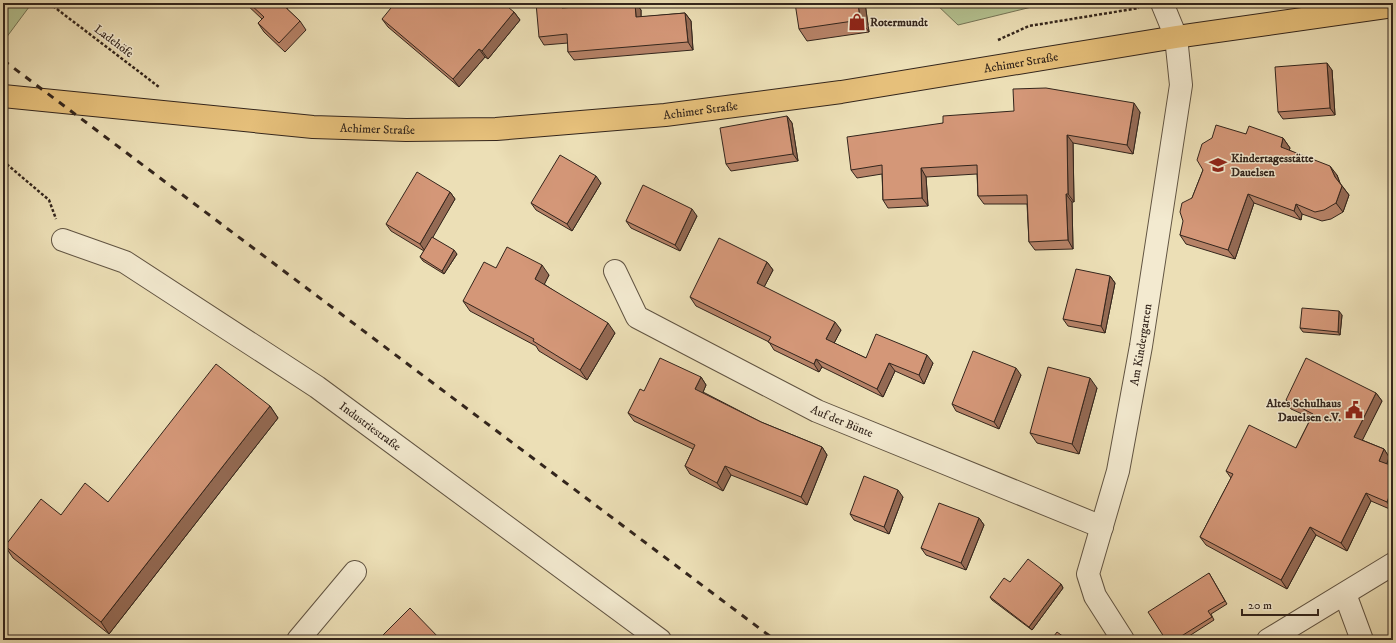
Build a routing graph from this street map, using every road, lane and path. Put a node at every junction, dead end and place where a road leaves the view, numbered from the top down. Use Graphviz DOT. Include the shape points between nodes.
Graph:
graph roads {
  1 [pos="49,3"];
  2 [pos="1162,3"];
  3 [pos="1393,6"];
  4 [pos="1126,10"];
  5 [pos="1176,37"];
  6 [pos="996,42"];
  7 [pos="161,91"];
  8 [pos="3,96"];
  9 [pos="3,161"];
  10 [pos="63,240"];
  11 [pos="615,271"];
  12 [pos="1102,527"];
  13 [pos="1393,564"];
  14 [pos="355,572"];
  15 [pos="1345,594"];
  16 [pos="298,640"];
  17 [pos="660,640"];
  18 [pos="1123,640"];
  19 [pos="1268,640"];
  20 [pos="1362,640"];
  1 -- 7 [label="path, Ladehöfe" via="158,86"];
  2 -- 5 [label="street, Am Kindergarten"];
  3 -- 5 [label="main road, Achimer Straße"];
  4 -- 6 [label="path" via="1029,26"];
  5 -- 8 [label="main road, Achimer Straße" via="841,92 665,115 496,129 313,127"];
  5 -- 12 [label="street, Am Kindergarten" via="1181,85 1141,346 1118,471"];
  9 -- 10 [label="path" via="49,200"];
  10 -- 17 [label="street, Industriestraße" via="125,262 317,387"];
  11 -- 12 [label="street, Auf der Bünte" via="637,317 676,338 817,411"];
  12 -- 18 [label="street, Am Kindergarten" via="1088,574 1095,596"];
  13 -- 15 [label="street"];
  14 -- 16 [label="street"];
  15 -- 19 [label="street"];
  15 -- 20 [label="street"];
}
